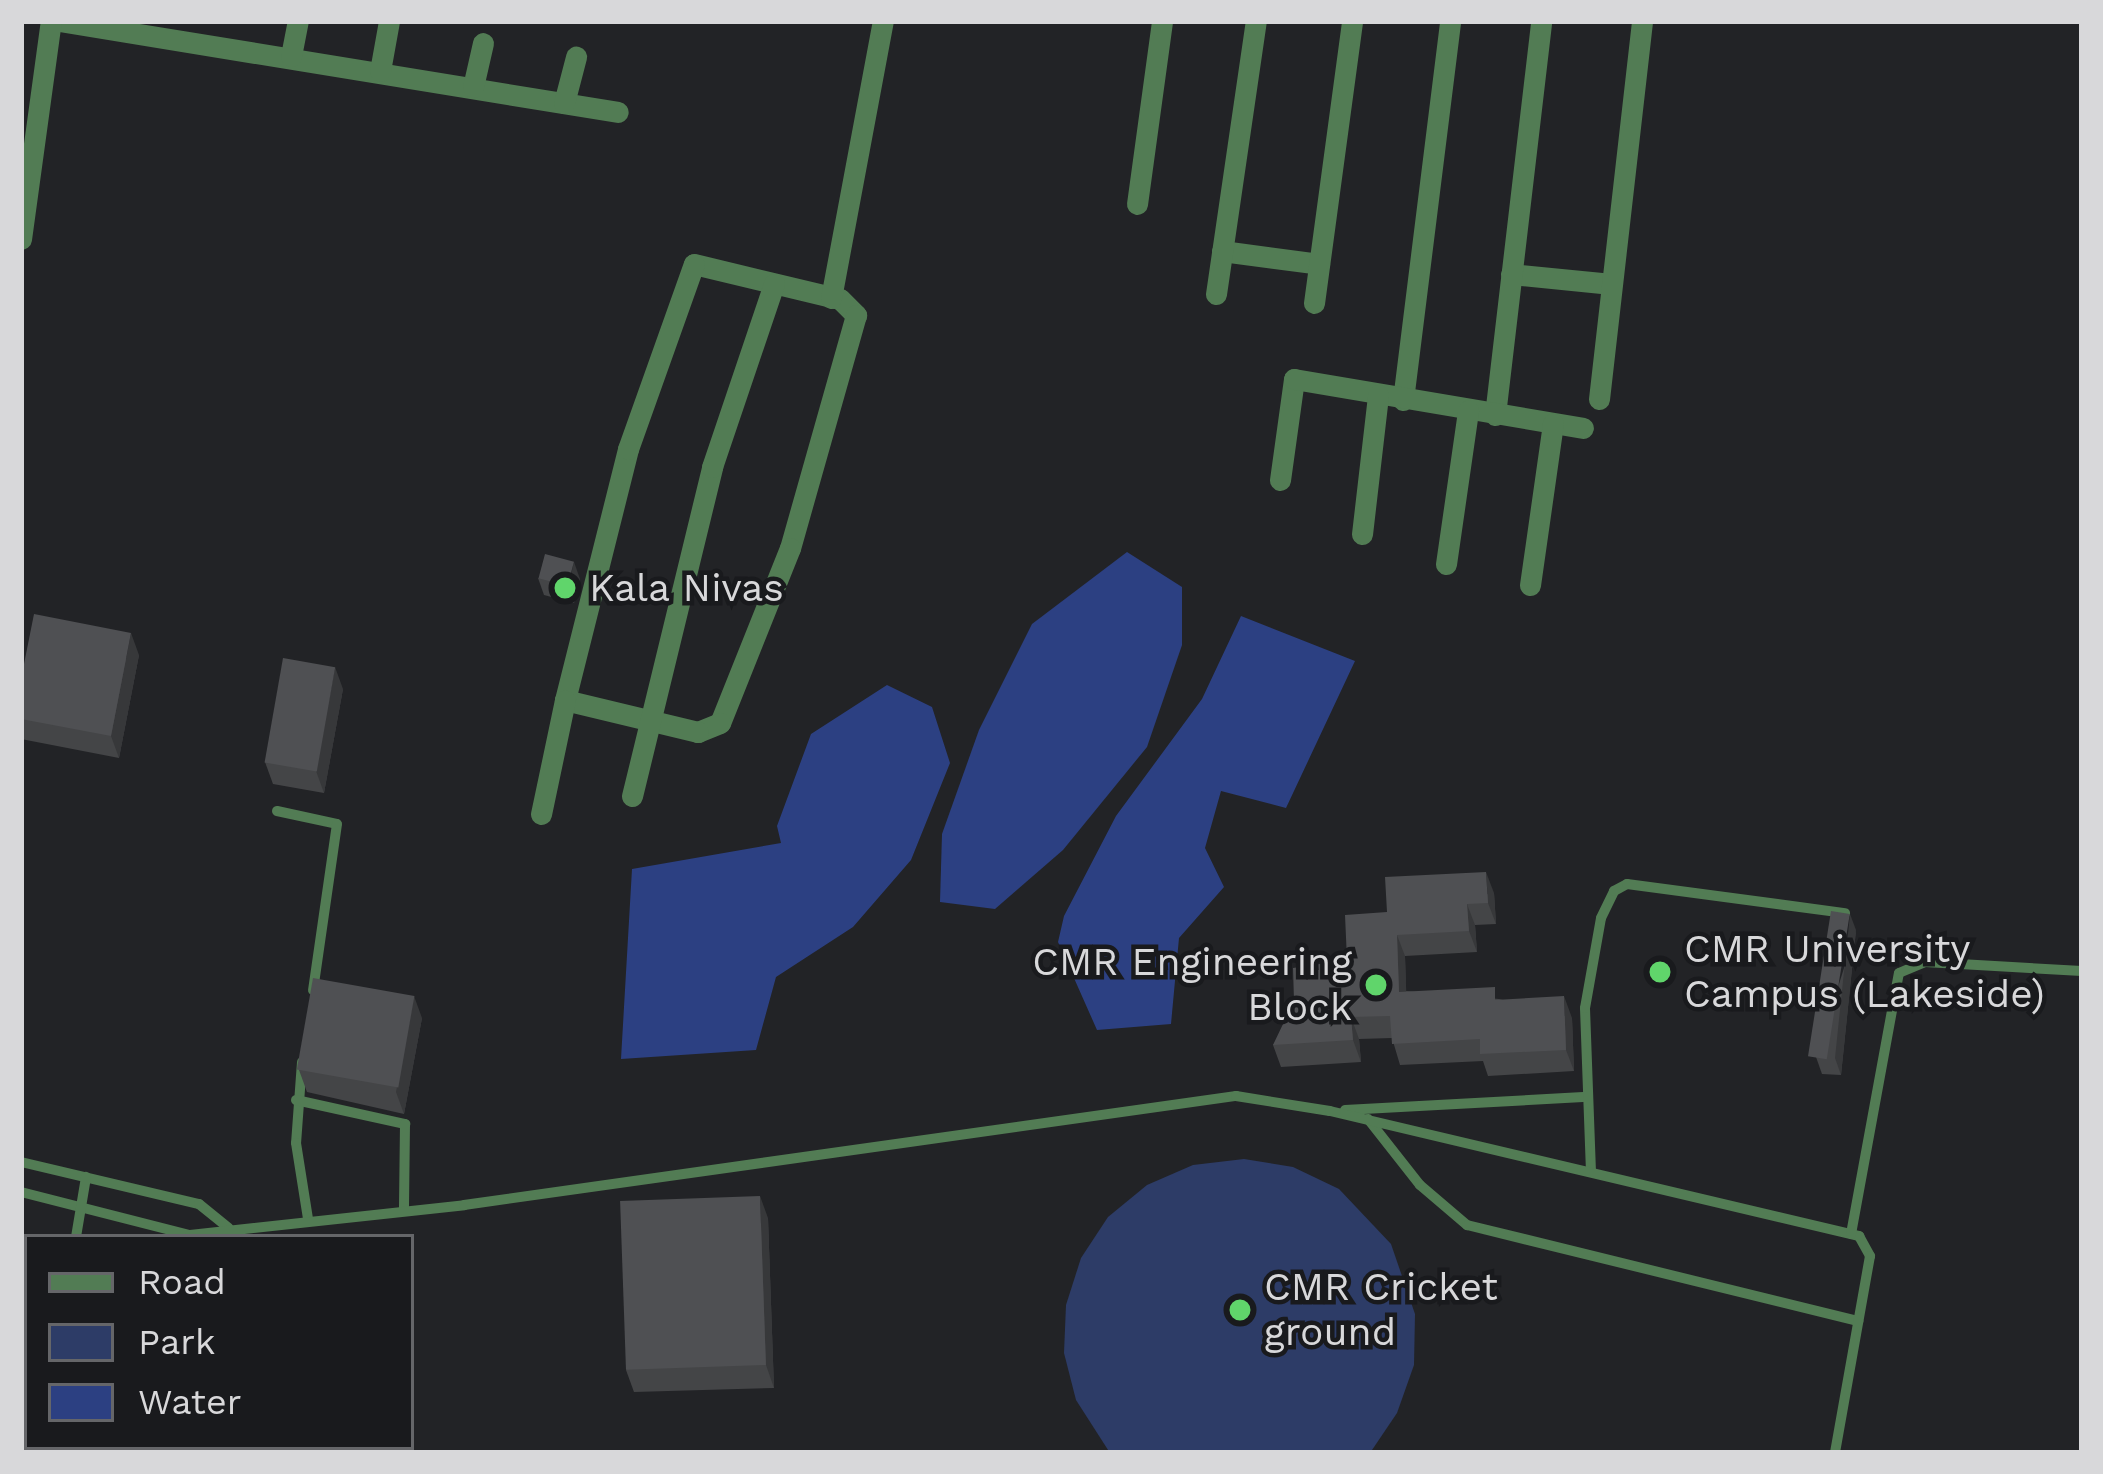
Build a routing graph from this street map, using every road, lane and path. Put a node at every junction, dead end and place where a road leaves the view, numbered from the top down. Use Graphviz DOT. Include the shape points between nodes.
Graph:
graph roads {
  1 [pos="55,21"];
  2 [pos="298,21"];
  3 [pos="389,21"];
  4 [pos="883,21"];
  5 [pos="1162,21"];
  6 [pos="1256,21"];
  7 [pos="1352,21"];
  8 [pos="1450,21"];
  9 [pos="1541,21"];
  10 [pos="1642,21"];
  11 [pos="483,43"];
  12 [pos="291,56"];
  13 [pos="576,57"];
  14 [pos="380,71"];
  15 [pos="473,87"];
  16 [pos="564,103"];
  17 [pos="618,112"];
  18 [pos="1137,204"];
  19 [pos="21,239"];
  20 [pos="1222,251"];
  21 [pos="1319,264"];
  22 [pos="1511,274"];
  23 [pos="774,284"];
  24 [pos="1612,284"];
  25 [pos="1216,294"];
  26 [pos="831,298"];
  27 [pos="1314,302"];
  28 [pos="1378,395"];
  29 [pos="1599,399"];
  30 [pos="1403,400"];
  31 [pos="1468,411"];
  32 [pos="1495,415"];
  33 [pos="1553,424"];
  34 [pos="1583,428"];
  35 [pos="1280,480"];
  36 [pos="1362,534"];
  37 [pos="1446,564"];
  38 [pos="1530,585"];
  39 [pos="566,700"];
  40 [pos="649,720"];
  41 [pos="632,796"];
  42 [pos="277,811"];
  43 [pos="541,814"];
  44 [pos="1844,913"];
  45 [pos="2082,971"];
  46 [pos="310,1009"];
  47 [pos="303,1054"];
  48 [pos="1588,1097"];
  49 [pos="296,1100"];
  50 [pos="1330,1111"];
  51 [pos="1368,1120"];
  52 [pos="21,1162"];
  53 [pos="1591,1172"];
  54 [pos="86,1177"];
  55 [pos="21,1192"];
  56 [pos="78,1205"];
  57 [pos="404,1208"];
  58 [pos="308,1219"];
  59 [pos="229,1228"];
  60 [pos="76,1234"];
  61 [pos="1851,1234"];
  62 [pos="1858,1321"];
  63 [pos="1835,1453"];
  1 -- 12 [label="street"];
  1 -- 19 [label="street"];
  2 -- 12 [label="street"];
  3 -- 14 [label="street"];
  4 -- 26 [label="street"];
  5 -- 18 [label="street"];
  6 -- 20 [label="street"];
  7 -- 21 [label="street"];
  8 -- 30 [label="street"];
  9 -- 22 [label="street"];
  10 -- 24 [label="street"];
  11 -- 15 [label="street"];
  12 -- 14 [label="street"];
  13 -- 16 [label="street"];
  14 -- 15 [label="street"];
  15 -- 16 [label="street"];
  16 -- 17 [label="street"];
  20 -- 21 [label="street"];
  20 -- 25 [label="street"];
  21 -- 27 [label="street"];
  22 -- 24 [label="street"];
  22 -- 32 [label="street"];
  23 -- 26 [label="street"];
  23 -- 39 [label="street" via="704,265 688,269 628,449"];
  23 -- 40 [label="street" via="712,467"];
  24 -- 29 [label="street"];
  26 -- 40 [label="street" via="856,315 790,548 720,722 698,732"];
  28 -- 30 [label="street"];
  28 -- 35 [label="street" via="1294,379"];
  28 -- 36 [label="street"];
  30 -- 31 [label="street"];
  31 -- 32 [label="street"];
  31 -- 37 [label="street"];
  32 -- 33 [label="street"];
  33 -- 34 [label="street"];
  33 -- 38 [label="street"];
  39 -- 40 [label="street"];
  39 -- 43 [label="street"];
  40 -- 41 [label="street"];
  42 -- 46 [label="lane" via="338,827"];
  44 -- 48 [label="lane" via="1627,884 1614,891 1601,918 1585,1008"];
  45 -- 61 [label="lane" via="1925,962 1899,973"];
  47 -- 49 [label="lane"];
  48 -- 50 [label="lane"];
  48 -- 53 [label="lane"];
  49 -- 57 [label="lane" via="406,1126"];
  49 -- 58 [label="lane"];
  50 -- 51 [label="lane"];
  50 -- 57 [label="lane" via="1190,1097 1033,1128"];
  51 -- 53 [label="lane"];
  51 -- 62 [label="lane" via="1420,1185 1467,1225"];
  52 -- 54 [label="lane"];
  53 -- 61 [label="lane"];
  54 -- 56 [label="lane"];
  54 -- 59 [label="lane" via="200,1204"];
  55 -- 56 [label="lane"];
  56 -- 59 [label="lane" via="190,1234"];
  56 -- 60 [label="lane"];
  57 -- 58 [label="lane"];
  58 -- 59 [label="lane"];
  61 -- 62 [label="lane" via="1870,1250"];
  62 -- 63 [label="lane"];
}
